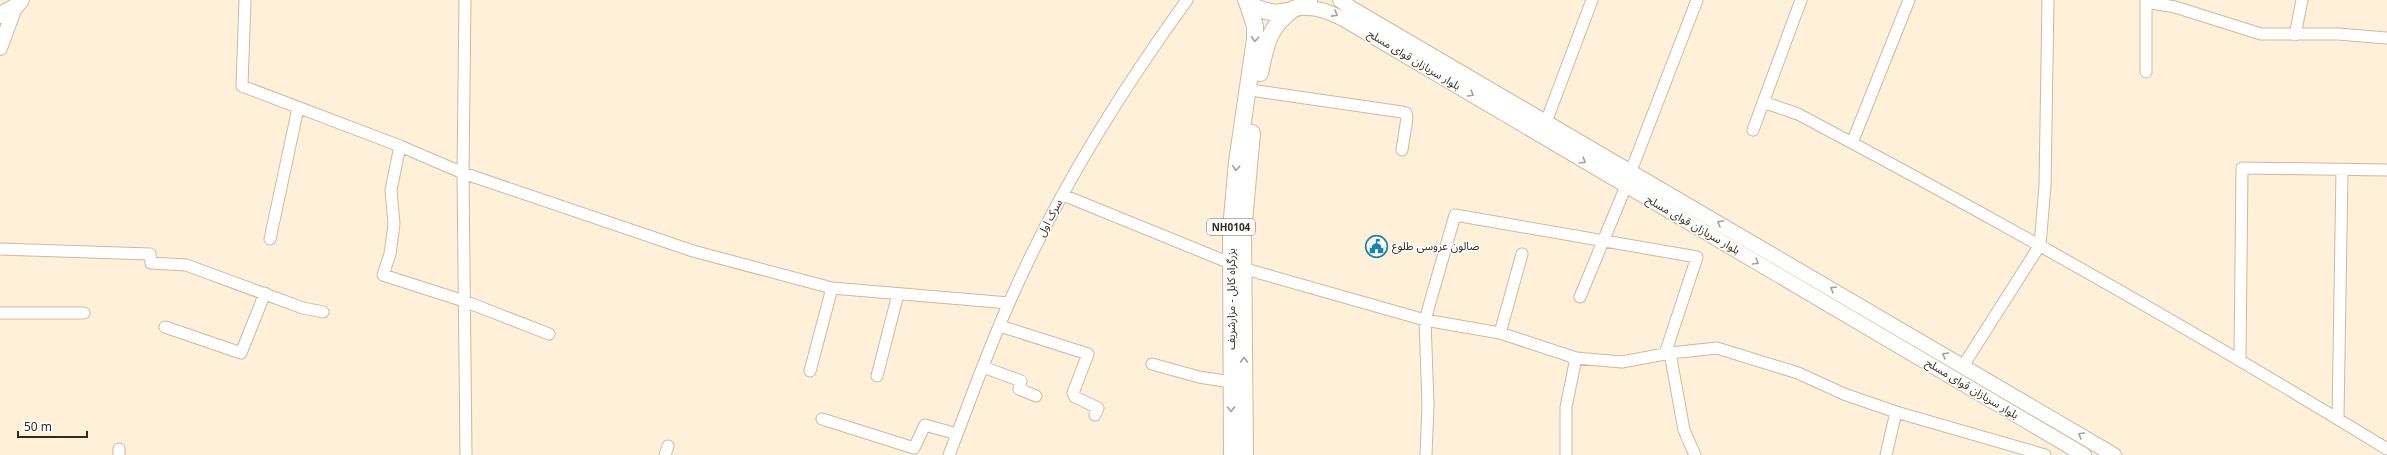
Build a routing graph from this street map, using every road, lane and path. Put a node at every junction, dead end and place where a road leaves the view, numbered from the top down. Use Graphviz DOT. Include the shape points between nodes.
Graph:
graph roads {
  1 [pos="245,0"];
  2 [pos="465,0"];
  3 [pos="1187,0"];
  4 [pos="1340,0"];
  5 [pos="1592,0"];
  6 [pos="1697,0"];
  7 [pos="1801,0"];
  8 [pos="1909,0"];
  9 [pos="2048,0"];
  10 [pos="2302,0"];
  11 [pos="1246,1"];
  12 [pos="2146,1"];
  13 [pos="18,4"];
  14 [pos="1299,6"];
  15 [pos="0,15"];
  16 [pos="2295,35"];
  17 [pos="2387,38"];
  18 [pos="0,48"];
  19 [pos="2146,72"];
  20 [pos="1257,91"];
  21 [pos="1763,102"];
  22 [pos="298,108"];
  23 [pos="1546,122"];
  24 [pos="1753,130"];
  25 [pos="1852,142"];
  26 [pos="400,146"];
  27 [pos="1402,150"];
  28 [pos="2342,170"];
  29 [pos="2387,170"];
  30 [pos="1631,171"];
  31 [pos="463,173"];
  32 [pos="1626,186"];
  33 [pos="1063,195"];
  34 [pos="270,239"];
  35 [pos="1605,241"];
  36 [pos="2040,246"];
  37 [pos="0,249"];
  38 [pos="1522,254"];
  39 [pos="1236,265"];
  40 [pos="832,288"];
  41 [pos="265,293"];
  42 [pos="898,294"];
  43 [pos="1580,297"];
  44 [pos="464,301"];
  45 [pos="1009,303"];
  46 [pos="322,312"];
  47 [pos="84,313"];
  48 [pos="0,314"];
  49 [pos="1425,320"];
  50 [pos="1000,326"];
  51 [pos="165,327"];
  52 [pos="1500,333"];
  53 [pos="549,334"];
  54 [pos="1667,353"];
  55 [pos="1576,358"];
  56 [pos="2240,359"];
  57 [pos="1152,364"];
  58 [pos="1963,366"];
  59 [pos="983,367"];
  60 [pos="810,371"];
  61 [pos="877,376"];
  62 [pos="1231,382"];
  63 [pos="1036,396"];
  64 [pos="1896,412"];
  65 [pos="1095,415"];
  66 [pos="2338,418"];
  67 [pos="822,419"];
  68 [pos="957,434"];
  69 [pos="2387,449"];
  70 [pos="466,455"];
  71 [pos="949,455"];
  72 [pos="1232,455"];
  73 [pos="1245,455"];
  74 [pos="1426,455"];
  75 [pos="1566,455"];
  76 [pos="1694,455"];
  77 [pos="1886,455"];
  78 [pos="2045,455"];
  79 [pos="2084,455"];
  80 [pos="2114,455"];
  1 -- 22 [label="street" via="242,86"];
  2 -- 31 [label="street"];
  3 -- 33 [label="street, سرک اول" via="1142,62 1090,145"];
  4 -- 23 [label="main road, بلوار سربازان قوای مسلح"];
  5 -- 23 [label="street"];
  6 -- 30 [label="street"];
  7 -- 21 [label="street"];
  8 -- 25 [label="street"];
  9 -- 36 [label="street" via="2045,186"];
  10 -- 16 [label="street"];
  11 -- 14 [label="highway" via="1260,10 1275,13"];
  11 -- 39 [label="highway, بزرگراه کابل - مزارشریف / NH0104, one-way" via="1255,26 1255,39 1237,162"];
  12 -- 16 [label="street" via="2175,7 2261,34"];
  12 -- 19 [label="street"];
  13 -- 15 [label="highway"];
  13 -- 18 [label="main road"];
  14 -- 20 [label="highway, بزرگراه کابل - مزارشریف / NH0104" via="1278,21 1270,33"];
  14 -- 32 [label="main road, بلوار سربازان قوای مسلح, one-way" via="1314,7 1339,17"];
  16 -- 17 [label="street" via="2338,34"];
  20 -- 27 [label="street" via="1406,113"];
  20 -- 39 [label="highway, بزرگراه کابل - مزارشریف / NH0104"];
  21 -- 24 [label="street"];
  21 -- 25 [label="street" via="1798,114"];
  22 -- 26 [label="street"];
  22 -- 34 [label="street"];
  23 -- 30 [label="main road, بلوار سربازان قوای مسلح"];
  25 -- 36 [label="street"];
  26 -- 31 [label="street"];
  26 -- 44 [label="street" via="391,190 394,224 390,254 382,275"];
  28 -- 29 [label="street"];
  28 -- 56 [label="street" via="2242,168"];
  28 -- 66 [label="street"];
  58 -- 30 [label="main road, بلوار سربازان قوای مسلح, one-way"];
  31 -- 40 [label="street" via="693,251"];
  31 -- 44 [label="street"];
  32 -- 35 [label="street"];
  32 -- 79 [label="main road, بلوار سربازان قوای مسلح, one-way"];
  33 -- 39 [label="street"];
  33 -- 45 [label="street, سرک اول"];
  35 -- 43 [label="street"];
  35 -- 49 [label="street" via="1455,215"];
  35 -- 54 [label="street" via="1697,257"];
  36 -- 56 [label="street"];
  36 -- 58 [label="street"];
  37 -- 41 [label="street" via="150,254 151,263 186,265"];
  38 -- 52 [label="street"];
  39 -- 49 [label="street"];
  39 -- 62 [label="highway, بزرگراه کابل - مزارشریف / NH0104"];
  73 -- 39 [label="highway, بزرگراه کابل - مزارشریف / NH0104, one-way"];
  40 -- 42 [label="street"];
  40 -- 60 [label="street"];
  41 -- 46 [label="street" via="303,308"];
  41 -- 51 [label="street" via="241,353"];
  42 -- 45 [label="street"];
  42 -- 61 [label="street"];
  44 -- 53 [label="street"];
  44 -- 70 [label="street"];
  45 -- 50 [label="street, سرک اول"];
  47 -- 48 [label="street"];
  49 -- 52 [label="street"];
  49 -- 74 [label="street" via="1428,405"];
  50 -- 59 [label="street, سرک اول"];
  50 -- 65 [label="street" via="1086,352 1088,357 1073,392 1075,397 1098,408"];
  52 -- 55 [label="street"];
  54 -- 55 [label="street" via="1622,362"];
  54 -- 64 [label="street" via="1717,348 1798,373 1844,394"];
  54 -- 76 [label="street" via="1684,430"];
  55 -- 75 [label="street" via="1566,407"];
  56 -- 66 [label="street"];
  57 -- 62 [label="street" via="1199,377"];
  80 -- 58 [label="main road, بلوار سربازان قوای مسلح, one-way"];
  59 -- 63 [label="street" via="1021,381 1019,389"];
  59 -- 68 [label="street, سرک اول"];
  62 -- 72 [label="highway, بزرگراه کابل - مزارشریف / NH0104, one-way"];
  64 -- 77 [label="street"];
  64 -- 78 [label="street"];
  66 -- 69 [label="street"];
  67 -- 68 [label="street" via="914,448 925,425"];
  68 -- 71 [label="street, سرک اول"];
}
